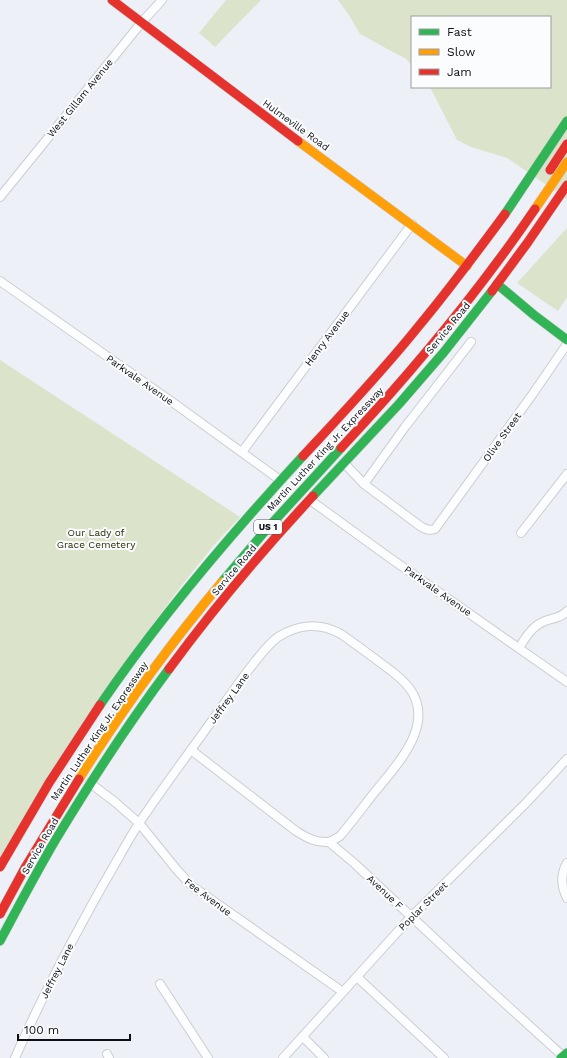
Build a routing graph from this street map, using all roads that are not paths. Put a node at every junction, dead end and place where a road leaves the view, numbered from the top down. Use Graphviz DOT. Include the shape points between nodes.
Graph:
graph roads {
  1 [pos="112,0"];
  2 [pos="162,0"];
  3 [pos="142,22"];
  4 [pos="567,121"];
  5 [pos="567,144"];
  6 [pos="567,162"];
  7 [pos="546,176"];
  8 [pos="567,185"];
  9 [pos="0,197"];
  10 [pos="412,224"];
  11 [pos="467,266"];
  12 [pos="0,281"];
  13 [pos="497,284"];
  14 [pos="567,340"];
  15 [pos="471,342"];
  16 [pos="567,344"];
  17 [pos="242,452"];
  18 [pos="344,463"];
  19 [pos="567,474"];
  20 [pos="280,480"];
  21 [pos="364,484"];
  22 [pos="310,500"];
  23 [pos="521,533"];
  24 [pos="567,611"];
  25 [pos="519,648"];
  26 [pos="567,682"];
  27 [pos="191,750"];
  28 [pos="567,759"];
  29 [pos="90,783"];
  30 [pos="139,823"];
  31 [pos="329,842"];
  32 [pos="567,863"];
  33 [pos="0,867"];
  34 [pos="567,898"];
  35 [pos="0,914"];
  36 [pos="411,917"];
  37 [pos="0,941"];
  38 [pos="357,977"];
  39 [pos="160,984"];
  40 [pos="342,992"];
  41 [pos="303,1037"];
  42 [pos="564,1056"];
  43 [pos="15,1058"];
  44 [pos="208,1058"];
  45 [pos="283,1058"];
  46 [pos="324,1058"];
  47 [pos="444,1058"];
  1 -- 3 [label="main road, Hulmeville Road"];
  2 -- 3 [label="street, West Gillam Avenue"];
  3 -- 9 [label="street, West Gillam Avenue"];
  3 -- 10 [label="main road, Hulmeville Road"];
  4 -- 11 [label="main road" via="525,186"];
  5 -- 7 [label="main road"];
  6 -- 35 [label="main road, Martin Luther King Jr. Expressway / US 1" via="520,232 450,324 384,402 245,553 168,649 76,783"];
  8 -- 13 [label="main road, Service Road"];
  10 -- 11 [label="main road, Hulmeville Road"];
  10 -- 17 [label="street, Henry Avenue"];
  11 -- 20 [label="main road" via="394,357"];
  12 -- 17 [label="street, Parkvale Avenue"];
  13 -- 14 [label="main road"];
  13 -- 18 [label="main road, Service Road" via="420,380"];
  15 -- 21 [label="street"];
  16 -- 21 [label="street, Olive Street" via="435,528 424,529"];
  17 -- 20 [label="street, Parkvale Avenue"];
  18 -- 21 [label="street"];
  18 -- 22 [label="main road, Service Road"];
  19 -- 23 [label="street"];
  20 -- 33 [label="main road" via="202,570 126,668 57,771"];
  22 -- 25 [label="street, Parkvale Avenue"];
  22 -- 29 [label="main road, Service Road" via="255,561 178,656"];
  24 -- 25 [label="street" via="536,626"];
  25 -- 26 [label="street, Parkvale Avenue"];
  27 -- 30 [label="street, Jeffrey Lane"];
  27 -- 31 [label="street, Avenue F" via="296,831 314,840"];
  27 -- 31 [label="street, Jeffrey Lane" via="255,661 277,638 309,626 322,626 341,634 393,673 411,690 418,718 415,734 405,753 340,836"];
  28 -- 36 [label="street, Poplar Street"];
  29 -- 30 [label="street, Fee Avenue"];
  29 -- 37 [label="main road, Service Road" via="44,859"];
  30 -- 40 [label="street, Fee Avenue" via="192,886"];
  30 -- 43 [label="street, Jeffrey Lane" via="66,952"];
  31 -- 36 [label="street, Avenue F"];
  32 -- 34 [label="street" via="562,877 563,890"];
  36 -- 38 [label="street, Poplar Street"];
  36 -- 42 [label="street, Avenue F"];
  38 -- 40 [label="street, Poplar Street"];
  38 -- 47 [label="street"];
  39 -- 44 [label="street"];
  40 -- 41 [label="street, Poplar Street"];
  41 -- 45 [label="street, Poplar Street"];
  41 -- 46 [label="street"];
}
